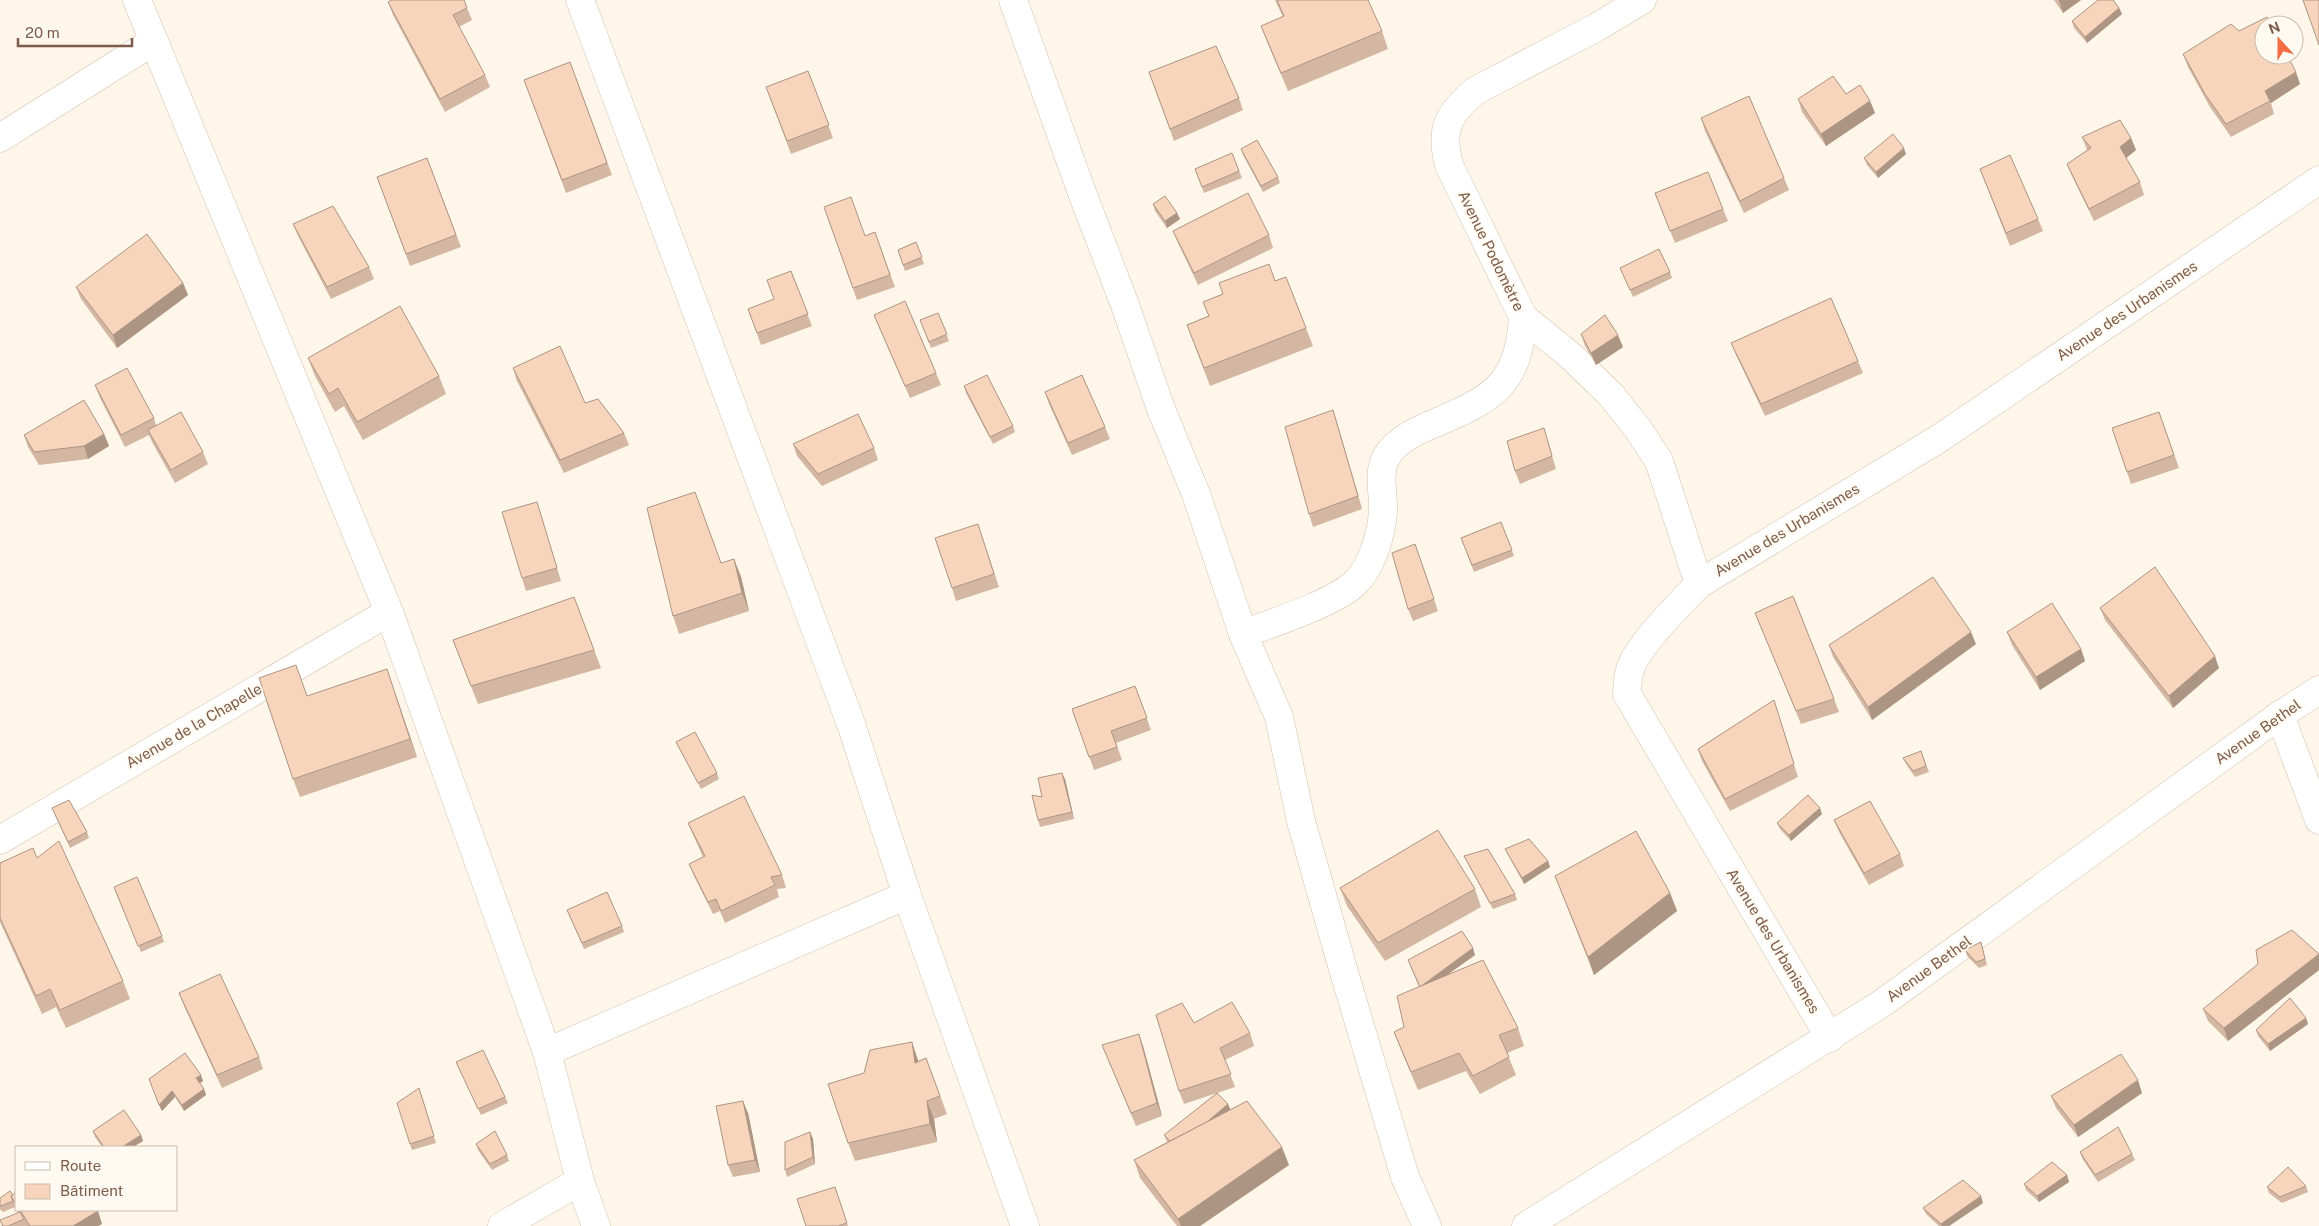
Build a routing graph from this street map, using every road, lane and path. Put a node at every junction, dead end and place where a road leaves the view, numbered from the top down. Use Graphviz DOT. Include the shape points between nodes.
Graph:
graph roads {
  1 [pos="137,0"];
  2 [pos="580,0"];
  3 [pos="1013,0"];
  4 [pos="1642,0"];
  5 [pos="154,41"];
  6 [pos="0,138"];
  7 [pos="2319,180"];
  8 [pos="1524,318"];
  9 [pos="1699,584"];
  10 [pos="389,612"];
  11 [pos="1243,634"];
  12 [pos="2319,690"];
  13 [pos="2280,715"];
  14 [pos="2319,820"];
  15 [pos="0,840"];
  16 [pos="907,895"];
  17 [pos="1830,1038"];
  18 [pos="548,1052"];
  19 [pos="580,1181"];
  20 [pos="502,1226"];
  21 [pos="596,1226"];
  22 [pos="1025,1226"];
  23 [pos="1427,1226"];
  24 [pos="1526,1226"];
  1 -- 5 [label="street"];
  2 -- 16 [label="street" via="848,715"];
  3 -- 11 [label="street" via="1161,409 1196,494"];
  4 -- 8 [label="street, Avenue Podomètre" via="1475,92 1458,106 1450,120 1444,145 1449,166"];
  5 -- 6 [label="street"];
  5 -- 10 [label="street"];
  7 -- 9 [label="street, Avenue des Urbanismes" via="1940,438"];
  8 -- 9 [label="street, Avenue Podomètre" via="1598,382 1638,429 1658,461"];
  8 -- 11 [label="street" via="1515,362 1502,386 1478,403 1410,434 1386,456 1379,534 1374,554 1354,584 1335,597"];
  9 -- 17 [label="street, Avenue des Urbanismes" via="1671,612 1634,660 1627,694"];
  10 -- 15 [label="street, Avenue de la Chapelle"];
  10 -- 18 [label="street"];
  11 -- 23 [label="street" via="1280,717 1301,821 1341,962 1405,1177"];
  12 -- 13 [label="street, Avenue Bethel"];
  13 -- 14 [label="street"];
  13 -- 17 [label="street, Avenue Bethel"];
  16 -- 18 [label="street"];
  16 -- 22 [label="street"];
  17 -- 24 [label="street, Avenue Bethel"];
  18 -- 19 [label="street"];
  19 -- 20 [label="street"];
  19 -- 21 [label="street"];
}
